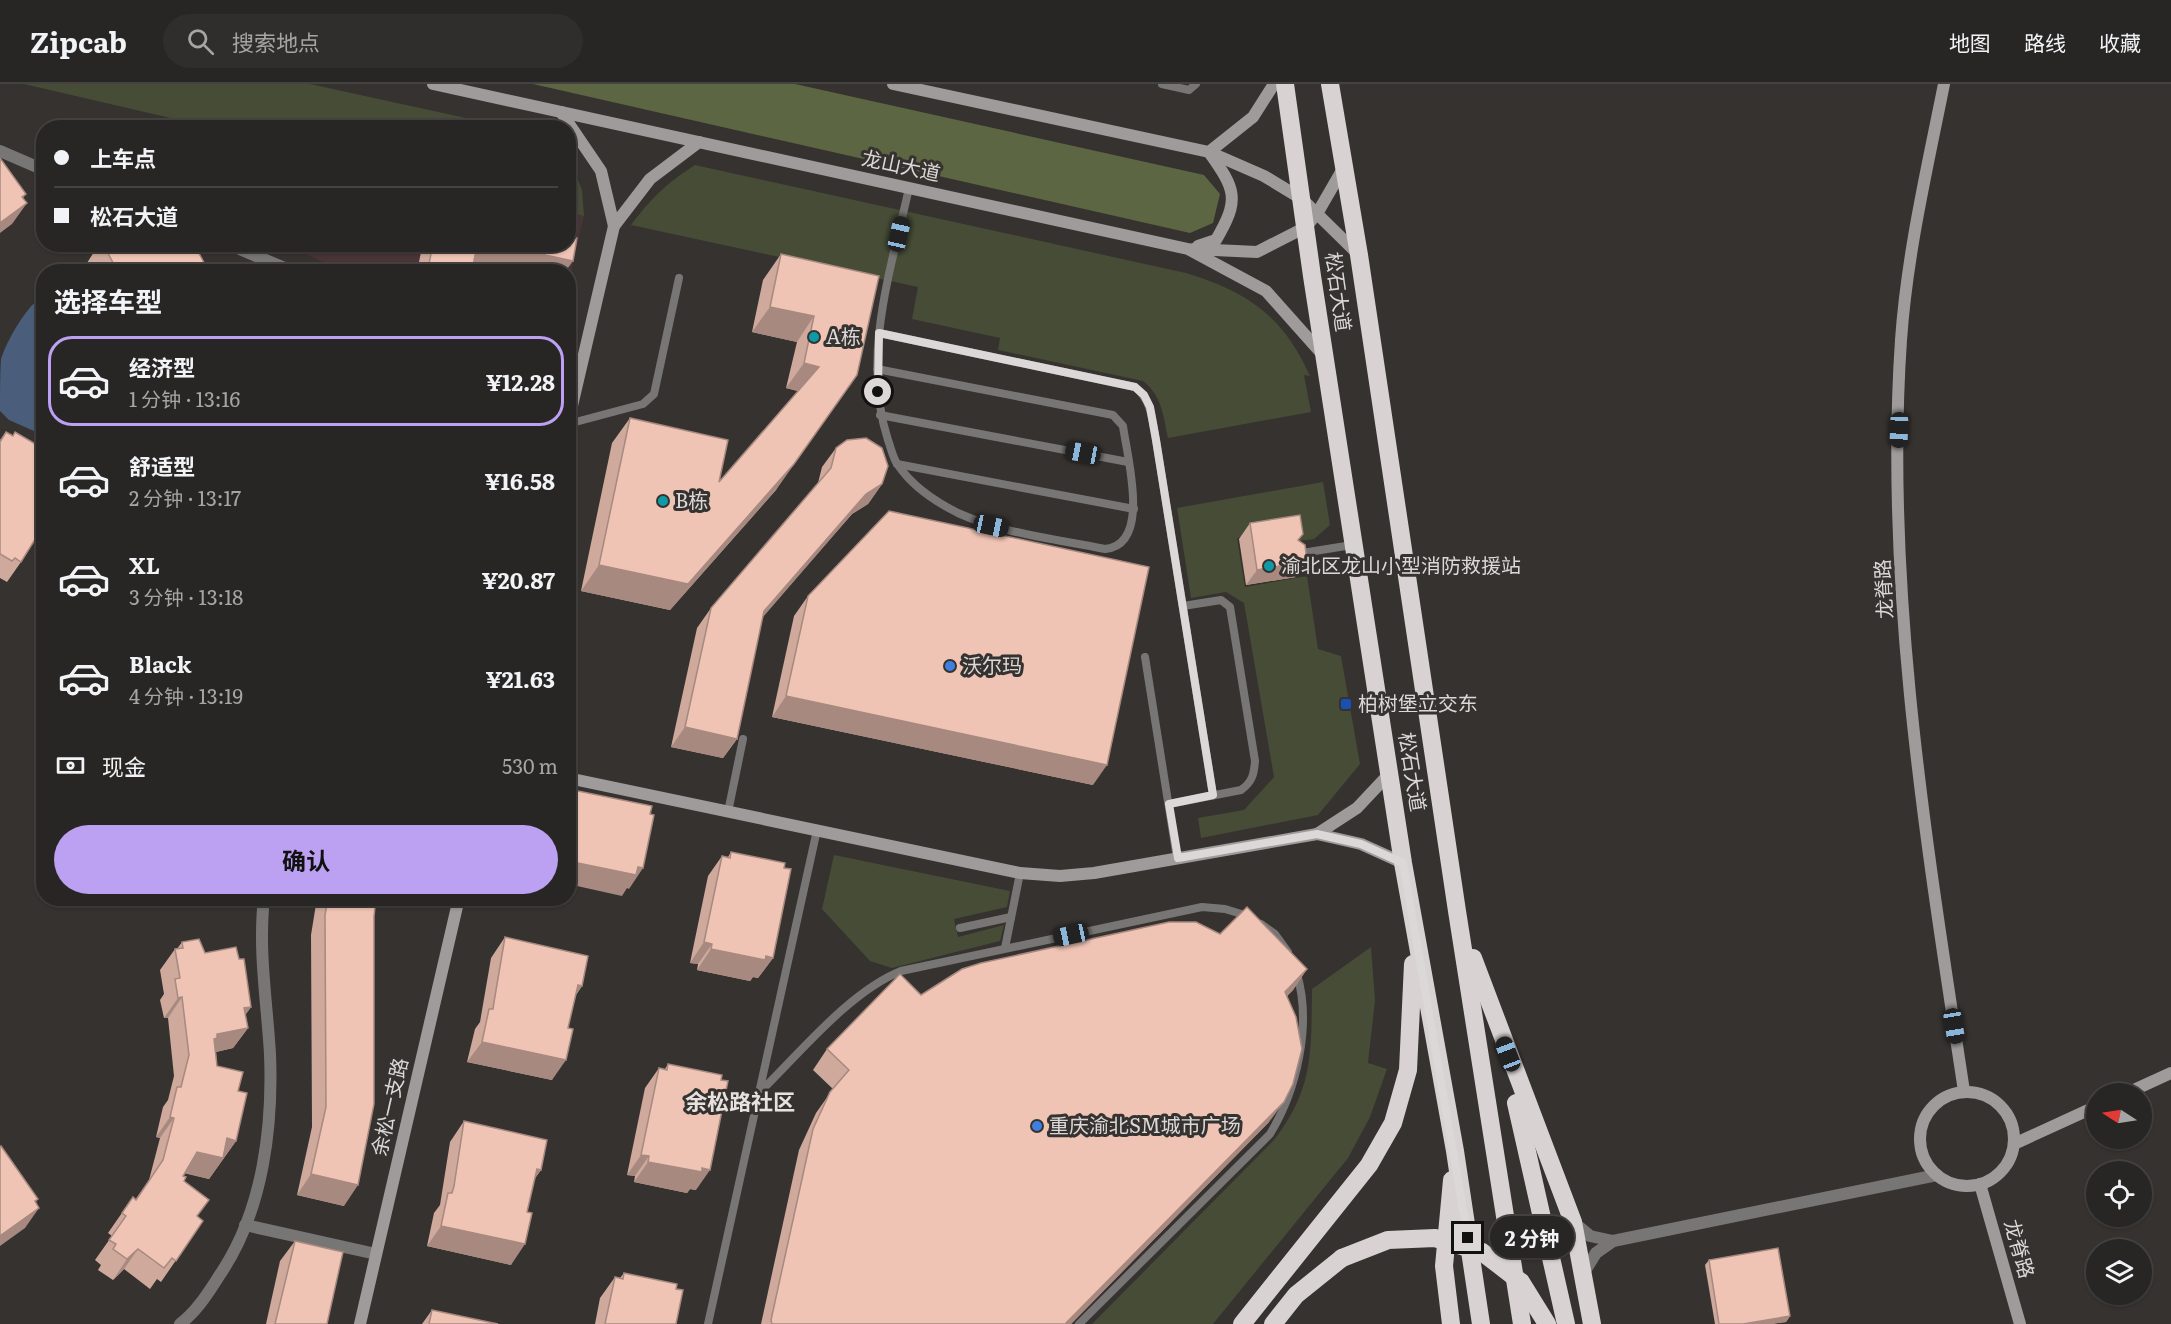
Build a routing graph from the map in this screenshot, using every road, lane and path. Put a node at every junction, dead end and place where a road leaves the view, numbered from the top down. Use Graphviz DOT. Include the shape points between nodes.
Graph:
graph roads {
  1 [pos="433,84"];
  2 [pos="898,84"];
  3 [pos="1162,84"];
  4 [pos="1196,84"];
  5 [pos="1274,84"];
  6 [pos="1285,84"];
  7 [pos="1330,84"];
  8 [pos="1944,84"];
  9 [pos="561,112"];
  10 [pos="566,120"];
  11 [pos="576,134"];
  12 [pos="699,142"];
  13 [pos="0,151"];
  14 [pos="1209,152"];
  15 [pos="36,167"];
  16 [pos="1344,167"];
  17 [pos="909,188"];
  18 [pos="1302,198"];
  19 [pos="1318,213"];
  20 [pos="614,226"];
  21 [pos="1306,228"];
  22 [pos="1188,249"];
  23 [pos="247,252"];
  24 [pos="1359,255"];
  25 [pos="275,264"];
  26 [pos="679,278"];
  27 [pos="879,333"];
  28 [pos="1324,357"];
  29 [pos="877,369"];
  30 [pos="576,390"];
  31 [pos="880,415"];
  32 [pos="576,422"];
  33 [pos="1128,462"];
  34 [pos="897,464"];
  35 [pos="1134,509"];
  36 [pos="1354,545"];
  37 [pos="1293,555"];
  38 [pos="1183,606"];
  39 [pos="1145,657"];
  40 [pos="743,739"];
  41 [pos="1389,774"];
  42 [pos="576,780"];
  43 [pos="1213,795"];
  44 [pos="1169,804"];
  45 [pos="728,812"];
  46 [pos="817,830"];
  47 [pos="1317,834"];
  48 [pos="1178,858"];
  49 [pos="1403,863"];
  50 [pos="1020,873"];
  51 [pos="264,906"];
  52 [pos="457,906"];
  53 [pos="1457,911"];
  54 [pos="1011,917"];
  55 [pos="1414,917"];
  56 [pos="960,928"];
  57 [pos="1005,948"];
  58 [pos="1293,959"];
  59 [pos="1296,968"];
  60 [pos="1492,1012"];
  61 [pos="2171,1073"];
  62 [pos="2149,1083"];
  63 [pos="1964,1091"];
  64 [pos="759,1093"];
  65 [pos="2086,1111"];
  66 [pos="2014,1144"];
  67 [pos="1455,1151"];
  68 [pos="1937,1175"];
  69 [pos="1980,1184"];
  70 [pos="1573,1222"];
  71 [pos="245,1225"];
  72 [pos="1613,1241"];
  73 [pos="376,1254"];
  74 [pos="1582,1276"];
  75 [pos="180,1324"];
  76 [pos="360,1324"];
  77 [pos="708,1324"];
  78 [pos="1080,1324"];
  79 [pos="1242,1324"];
  80 [pos="1273,1324"];
  81 [pos="1451,1324"];
  82 [pos="1481,1324"];
  83 [pos="1522,1324"];
  84 [pos="1547,1324"];
  85 [pos="1566,1324"];
  86 [pos="1592,1324"];
  87 [pos="2020,1324"];
  1 -- 9 [label="street, 龙山大道"];
  2 -- 14 [label="street"];
  3 -- 4 [label="lane" via="1189,90"];
  5 -- 14 [label="street" via="1253,117"];
  6 -- 18 [label="highway, 松石大道"];
  7 -- 16 [label="highway, 松石大道"];
  8 -- 63 [label="street, 龙脊路" via="1917,220 1901,339 1897,475 1918,752 1934,894"];
  9 -- 10 [label="street"];
  9 -- 12 [label="street, 龙山大道"];
  11 -- 20 [label="street" via="601,171"];
  12 -- 17 [label="street, 龙山大道"];
  12 -- 20 [label="street" via="650,179"];
  13 -- 15 [label="street"];
  14 -- 18 [label="street"];
  14 -- 22 [label="street" via="1229,180 1232,212 1216,240"];
  16 -- 19 [label="street"];
  16 -- 24 [label="highway, 松石大道"];
  17 -- 22 [label="street, 龙山大道"];
  17 -- 27 [label="lane"];
  18 -- 19 [label="street"];
  18 -- 21 [label="highway, 松石大道"];
  19 -- 21 [label="street"];
  19 -- 24 [label="street"];
  20 -- 30 [label="street"];
  21 -- 22 [label="street" via="1257,252"];
  21 -- 28 [label="highway, 松石大道"];
  22 -- 28 [label="street, 龙山大道" via="1266,291"];
  23 -- 25 [label="street"];
  24 -- 53 [label="highway, 松石大道"];
  26 -- 32 [label="lane" via="654,394 643,404"];
  27 -- 29 [label="lane"];
  27 -- 38 [label="lane" via="1135,387 1144,395 1150,407"];
  28 -- 36 [label="highway, 松石大道"];
  29 -- 31 [label="lane"];
  29 -- 33 [label="lane" via="1113,415 1124,426"];
  31 -- 33 [label="lane"];
  31 -- 34 [label="lane"];
  33 -- 35 [label="lane"];
  34 -- 35 [label="lane"];
  34 -- 35 [label="lane" via="923,492 991,526 1105,549 1128,537"];
  36 -- 37 [label="lane"];
  36 -- 41 [label="highway, 松石大道"];
  38 -- 43 [label="lane"];
  38 -- 43 [label="lane" via="1221,600 1230,607 1255,761 1249,784 1241,790"];
  39 -- 44 [label="lane"];
  40 -- 45 [label="lane"];
  41 -- 47 [label="street" via="1357,808"];
  41 -- 49 [label="highway, 松石大道"];
  42 -- 45 [label="street"];
  43 -- 44 [label="lane"];
  44 -- 48 [label="lane"];
  45 -- 46 [label="street"];
  46 -- 50 [label="street"];
  46 -- 64 [label="lane"];
  47 -- 48 [label="street"];
  47 -- 49 [label="street" via="1361,844"];
  48 -- 50 [label="street" via="1060,876"];
  49 -- 55 [label="highway, 松石大道"];
  50 -- 54 [label="lane"];
  51 -- 71 [label="street" via="262,950 271,1110 263,1161"];
  52 -- 73 [label="street, 余松一支路"];
  53 -- 60 [label="highway"];
  53 -- 83 [label="highway, 松石大道"];
  54 -- 56 [label="lane"];
  54 -- 57 [label="lane"];
  55 -- 67 [label="highway, 松石大道"];
  55 -- 79 [label="highway" via="1408,1070 1393,1123 1369,1165"];
  57 -- 58 [label="lane" via="1202,908 1249,916 1275,934"];
  57 -- 64 [label="lane" via="901,971 880,980 860,994"];
  59 -- 78 [label="lane" via="1301,988 1301,1044 1296,1080 1286,1109 1270,1134"];
  60 -- 70 [label="highway"];
  60 -- 85 [label="highway" via="1526,1139"];
  61 -- 62 [label="street"];
  63 -- 66 [label="street" via="1990,1097 2001,1106 2009,1117"];
  63 -- 68 [label="street" via="1935,1104 1921,1132 1921,1148"];
  64 -- 77 [label="lane"];
  65 -- 66 [label="street"];
  66 -- 69 [label="street" via="2003,1169"];
  67 -- 81 [label="highway" via="1444,1266"];
  67 -- 82 [label="highway, 松石大道"];
  68 -- 69 [label="street" via="1964,1186"];
  68 -- 72 [label="street"];
  69 -- 87 [label="street, 龙脊路"];
  70 -- 72 [label="street" via="1590,1236"];
  70 -- 74 [label="highway"];
  71 -- 73 [label="street"];
  71 -- 75 [label="street" via="210,1291"];
  72 -- 74 [label="street" via="1596,1253"];
  73 -- 76 [label="street, 余松一支路"];
  74 -- 86 [label="highway"];
  80 -- 84 [label="highway, bridge" via="1296,1295 1342,1258 1388,1240 1435,1238 1482,1252 1521,1282"];
}
